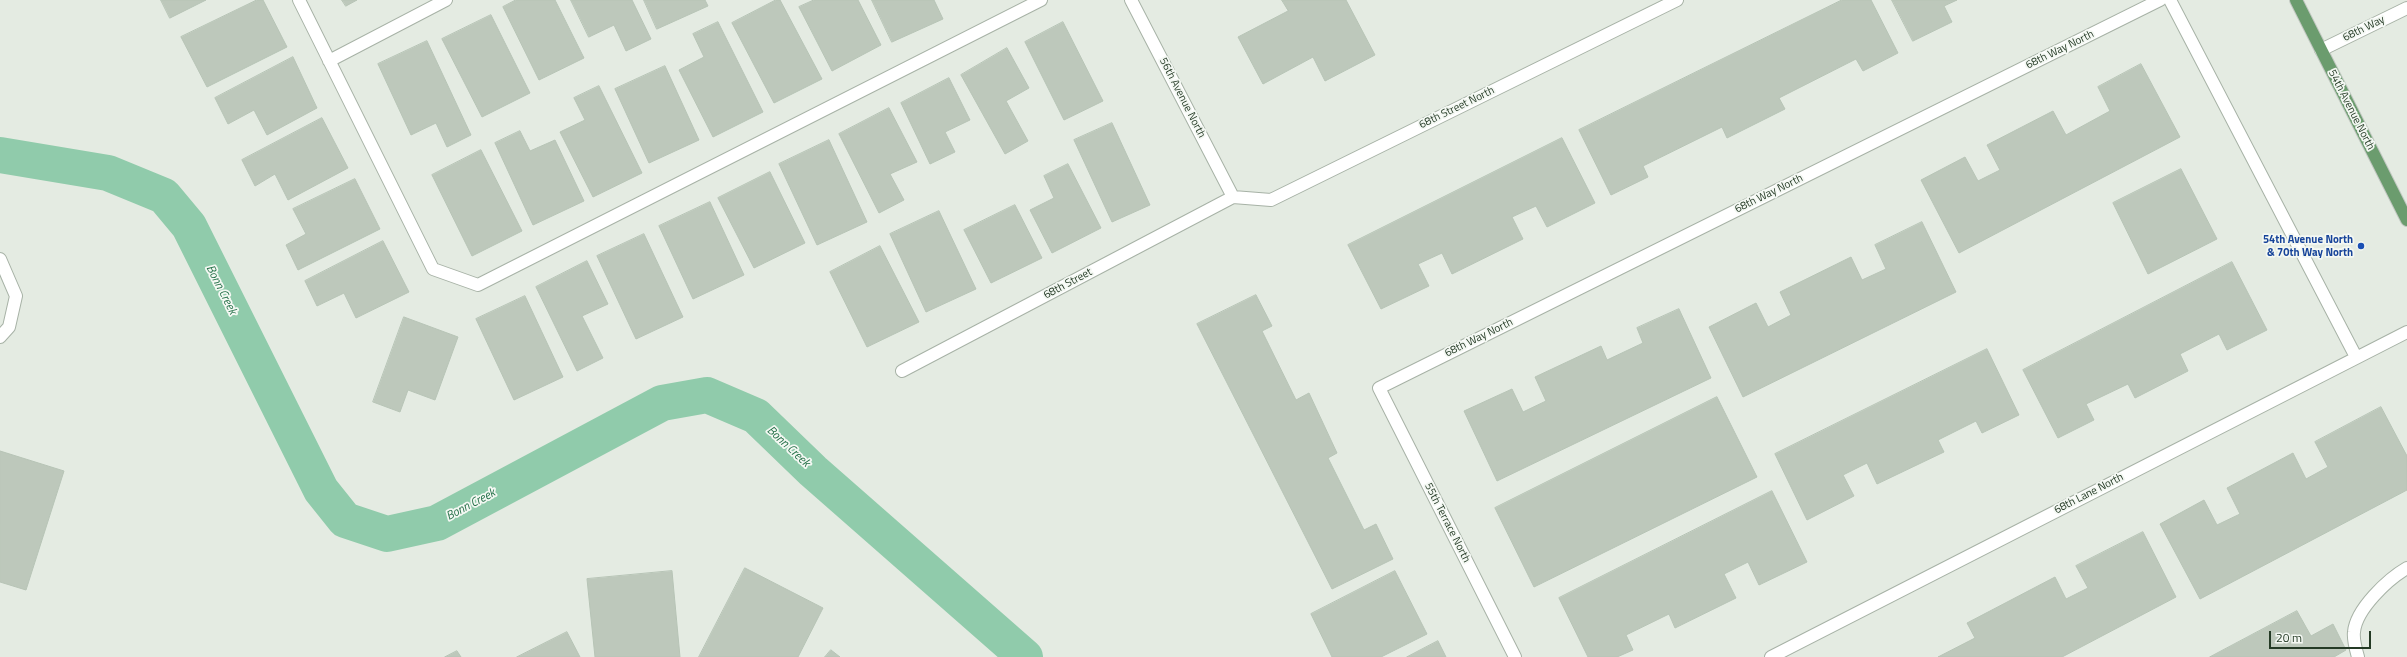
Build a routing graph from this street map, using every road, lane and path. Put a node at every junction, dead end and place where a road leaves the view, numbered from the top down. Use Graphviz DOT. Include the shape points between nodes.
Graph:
graph roads {
  1 [pos="299,0"];
  2 [pos="446,0"];
  3 [pos="1041,0"];
  4 [pos="1131,0"];
  5 [pos="1677,0"];
  6 [pos="2160,0"];
  7 [pos="2170,0"];
  8 [pos="2296,0"];
  9 [pos="2407,8"];
  10 [pos="2321,50"];
  11 [pos="329,61"];
  12 [pos="1233,197"];
  13 [pos="2407,220"];
  14 [pos="0,259"];
  15 [pos="2407,332"];
  16 [pos="0,337"];
  17 [pos="2356,357"];
  18 [pos="902,371"];
  19 [pos="1379,388"];
  20 [pos="2407,568"];
  21 [pos="1515,657"];
  22 [pos="1771,657"];
  23 [pos="2358,657"];
  1 -- 11 [label="street"];
  2 -- 11 [label="street"];
  3 -- 11 [label="street" via="478,285 432,268"];
  4 -- 12 [label="street, 56th Avenue North"];
  5 -- 12 [label="street, 68th Street North" via="1271,200"];
  6 -- 19 [label="street, 68th Way North"];
  7 -- 17 [label="street"];
  8 -- 10 [label="main road, 54th Avenue North"];
  9 -- 10 [label="street, 68th Way"];
  10 -- 13 [label="main road, 54th Avenue North"];
  12 -- 18 [label="street, 68th Street"];
  14 -- 16 [label="street" via="16,296 9,327"];
  15 -- 17 [label="street, 68th Lane North"];
  17 -- 22 [label="street, 68th Lane North"];
  19 -- 21 [label="street, 55th Terrace North"];
  20 -- 23 [label="street" via="2394,575 2361,616 2354,632"];
}
